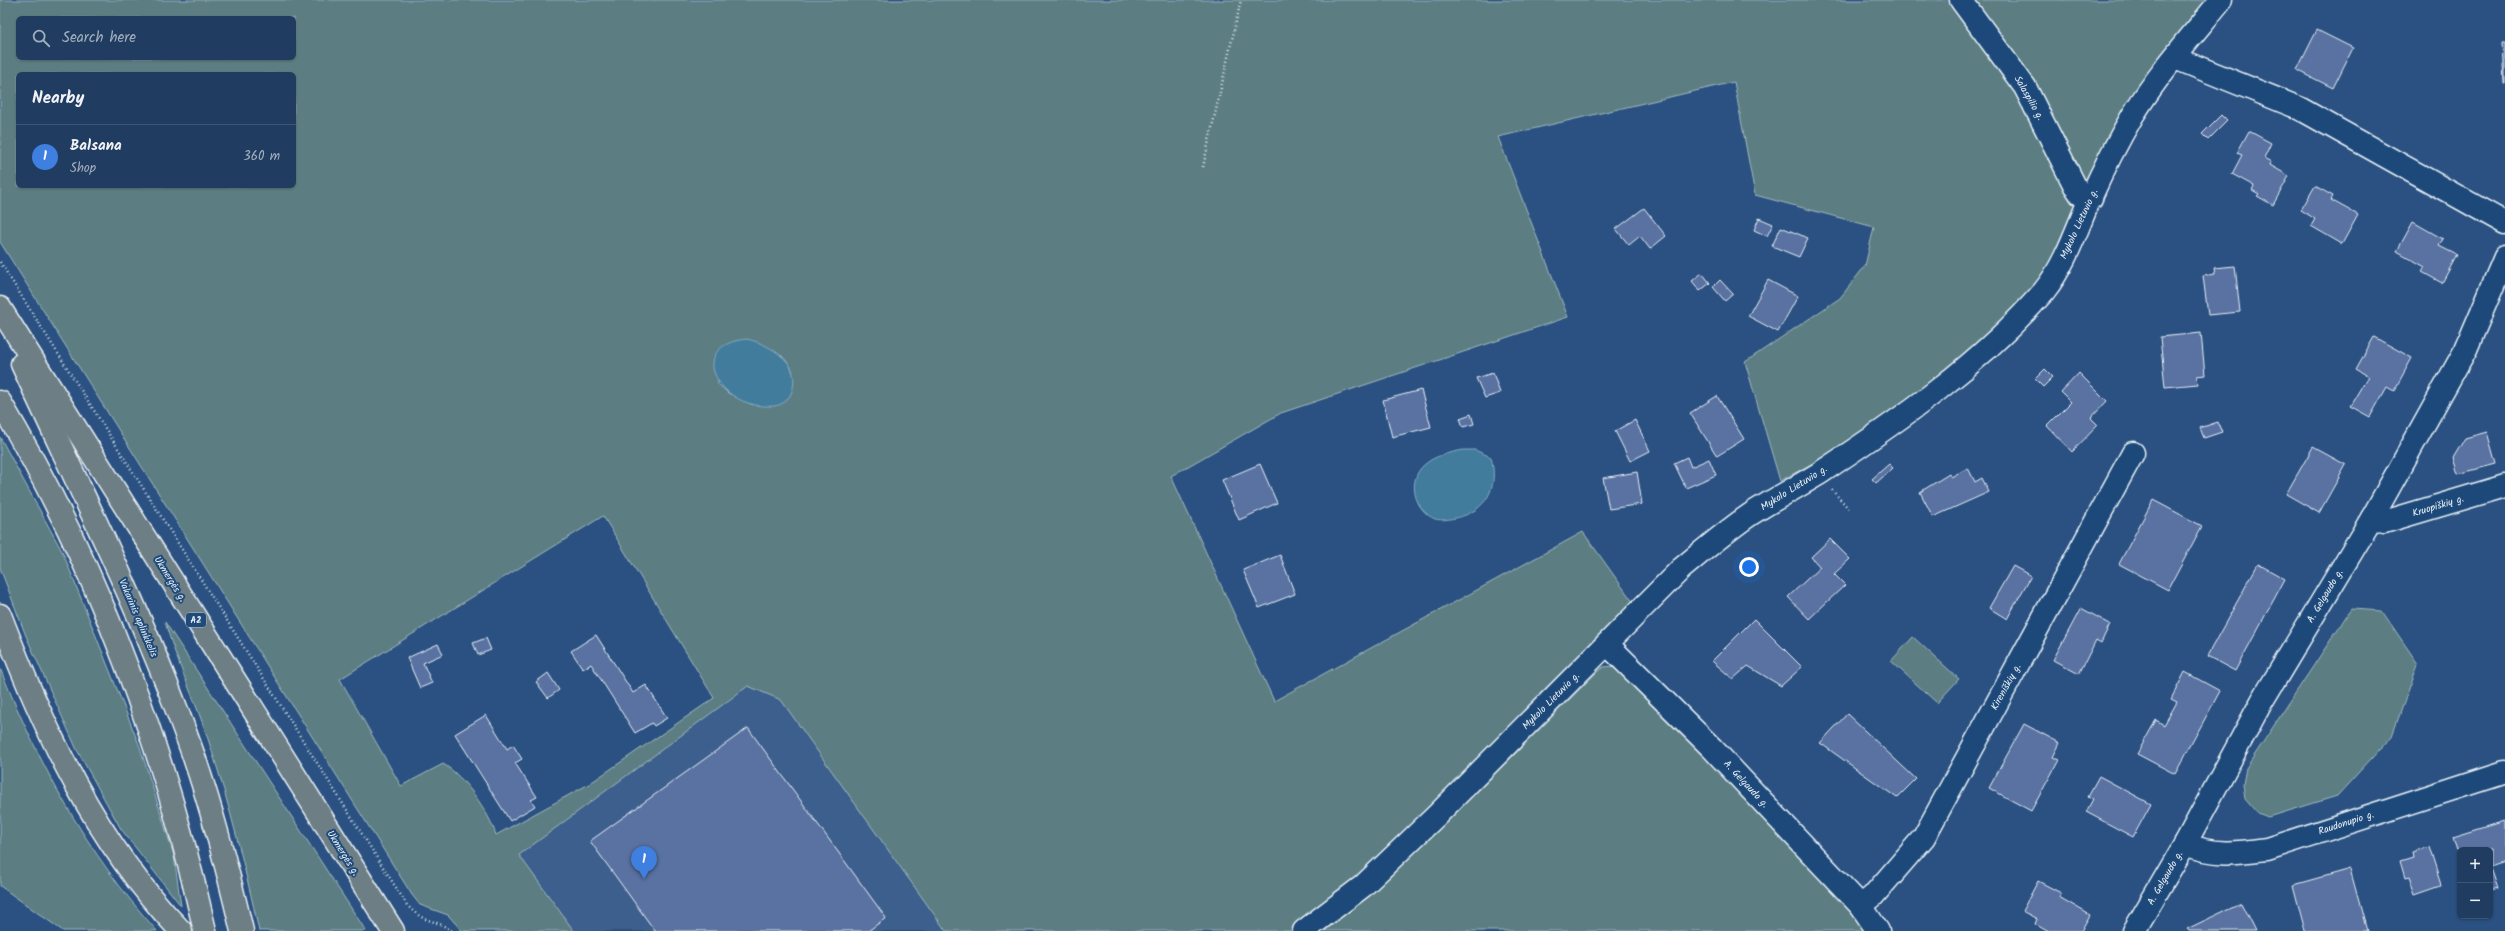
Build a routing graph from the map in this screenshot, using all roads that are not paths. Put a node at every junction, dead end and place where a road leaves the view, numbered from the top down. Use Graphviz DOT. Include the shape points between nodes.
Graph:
graph roads {
  1 [pos="1961,0"];
  2 [pos="2221,0"];
  3 [pos="2175,58"];
  4 [pos="2091,199"];
  5 [pos="2505,222"];
  6 [pos="2505,257"];
  7 [pos="0,308"];
  8 [pos="0,317"];
  9 [pos="0,402"];
  10 [pos="2132,453"];
  11 [pos="2505,486"];
  12 [pos="2372,518"];
  13 [pos="0,615"];
  14 [pos="1607,644"];
  15 [pos="2505,772"];
  16 [pos="2185,844"];
  17 [pos="1861,906"];
  18 [pos="181,931"];
  19 [pos="206,931"];
  20 [pos="242,931"];
  21 [pos="393,931"];
  22 [pos="1304,931"];
  23 [pos="1878,931"];
  24 [pos="2134,931"];
  1 -- 4 [label="street, Salaspilio g." via="2025,87 2075,186 2081,195"];
  2 -- 3 [label="street, Mykolo Lietuvio g."];
  3 -- 4 [label="street, Mykolo Lietuvio g." via="2133,115"];
  3 -- 5 [label="street" via="2299,108"];
  4 -- 14 [label="street, Mykolo Lietuvio g." via="2068,252 2046,288 2016,322 1967,368 1911,412 1724,533 1681,569"];
  6 -- 12 [label="street, A. Gelgaudo g." via="2466,349"];
  7 -- 21 [label="highway, Ukmergės g. / A2"];
  8 -- 20 [label="highway, Vakarinis aplinkkelis" via="129,592 159,667 193,754 221,843"];
  9 -- 19 [label="highway" via="81,558 111,629 147,722 170,794"];
  10 -- 17 [label="street, Kireniškių g." via="1924,837 1873,896"];
  11 -- 12 [label="street, Kruopiškių g." via="2384,522"];
  12 -- 16 [label="street, A. Gelgaudo g." via="2262,701"];
  13 -- 18 [label="highway" via="39,710 73,779 108,838 141,884"];
  14 -- 17 [label="street, A. Gelgaudo g." via="1712,748"];
  14 -- 22 [label="street, Mykolo Lietuvio g." via="1363,886"];
  15 -- 16 [label="street, Raudonupio g." via="2267,849 2227,854 2202,851"];
  16 -- 24 [label="street, A. Gelgaudo g."];
  17 -- 23 [label="street, A. Gelgaudo g."];
}
